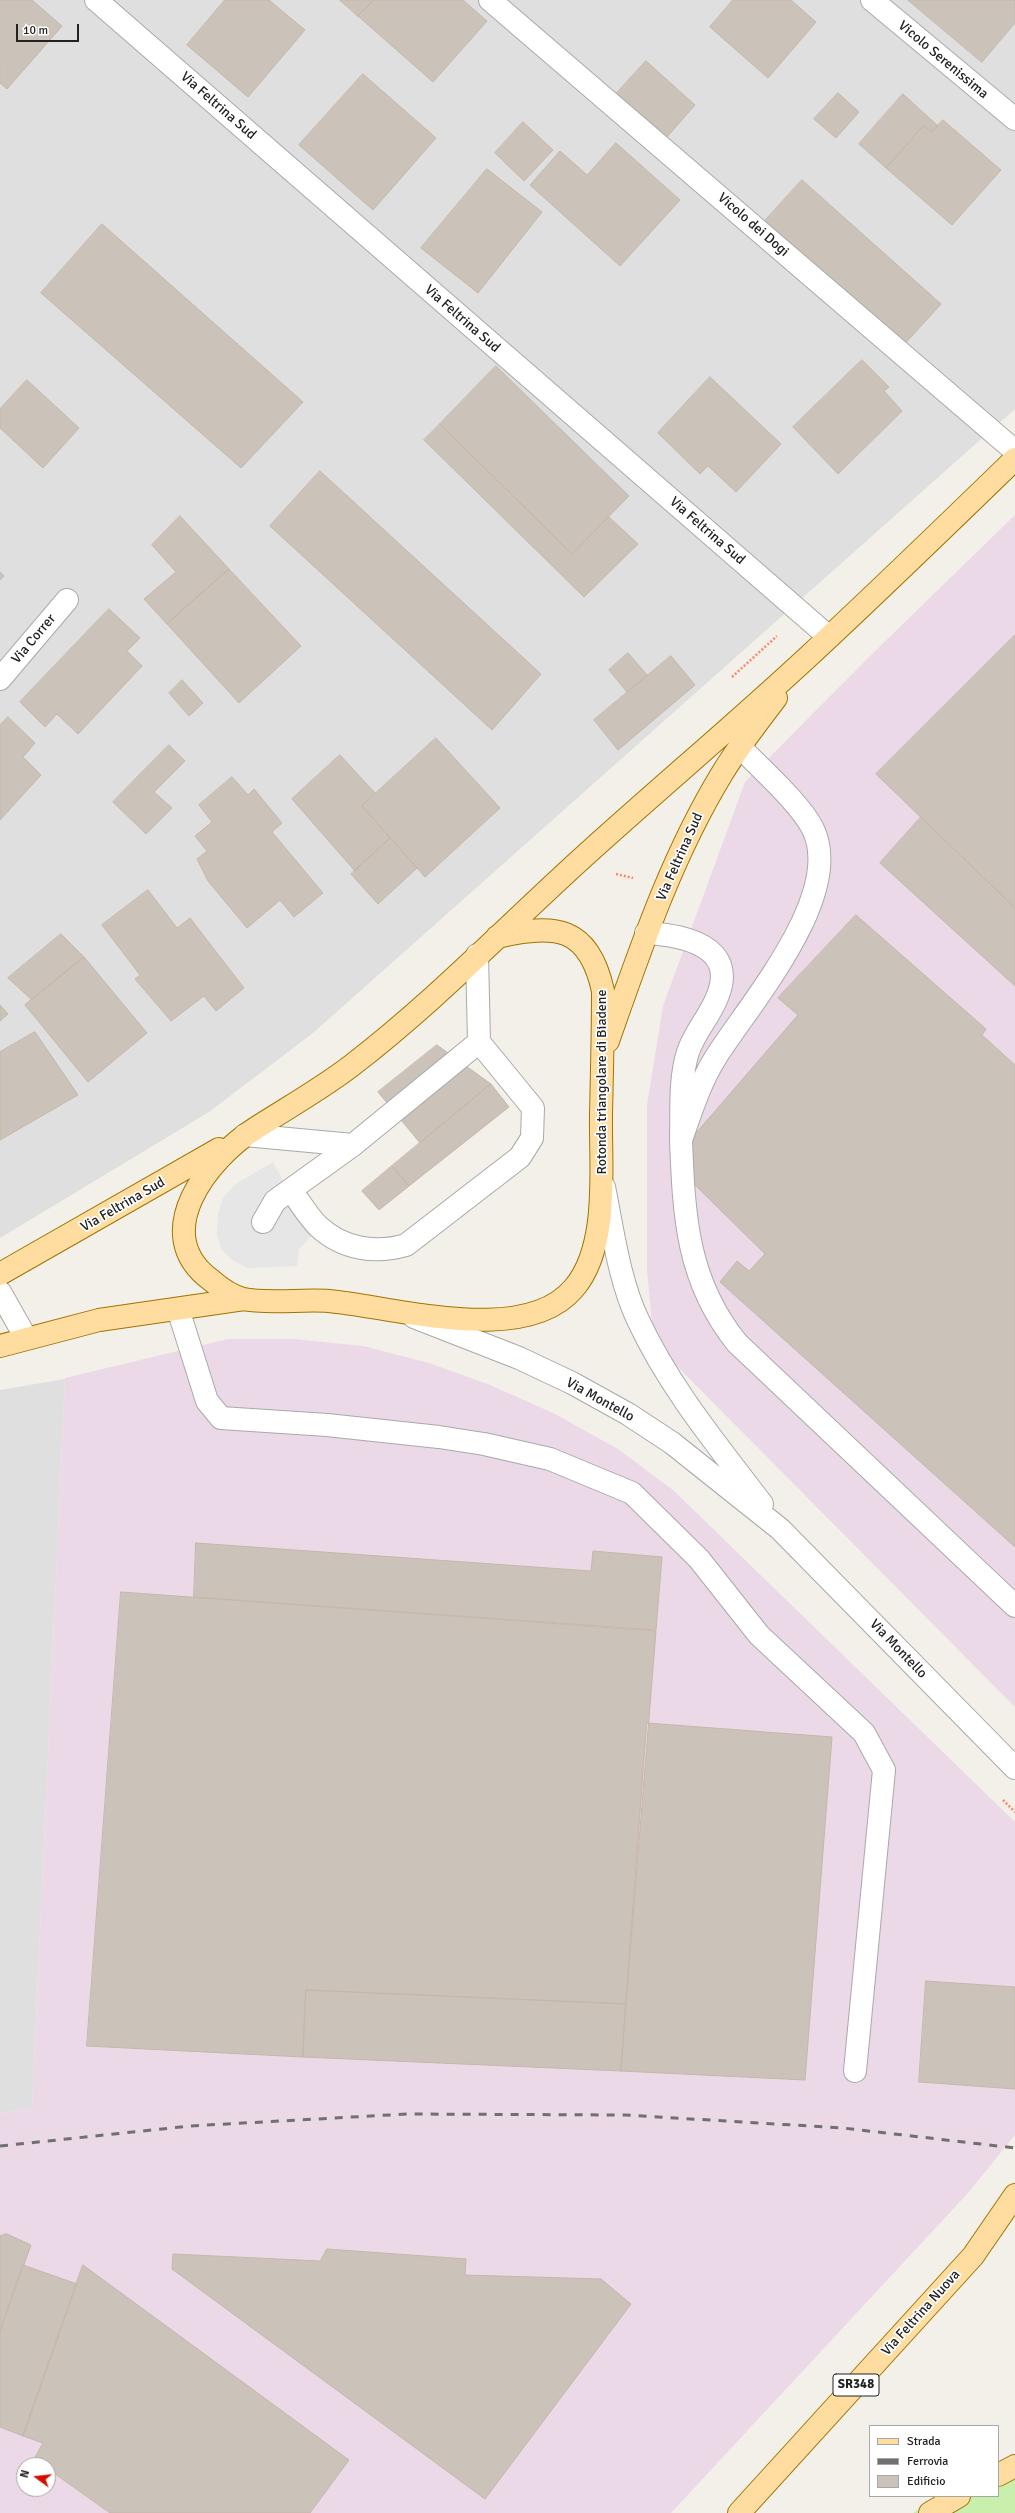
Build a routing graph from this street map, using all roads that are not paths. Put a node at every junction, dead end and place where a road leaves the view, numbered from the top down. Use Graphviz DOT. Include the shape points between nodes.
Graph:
graph roads {
  1 [pos="96,0"];
  2 [pos="490,0"];
  3 [pos="872,0"];
  4 [pos="1015,119"];
  5 [pos="1015,451"];
  6 [pos="1015,459"];
  7 [pos="67,600"];
  8 [pos="829,637"];
  9 [pos="807,658"];
  10 [pos="0,679"];
  11 [pos="740,748"];
  12 [pos="646,932"];
  13 [pos="497,937"];
  14 [pos="477,955"];
  15 [pos="479,1042"];
  16 [pos="602,1056"];
  17 [pos="245,1135"];
  18 [pos="681,1140"];
  19 [pos="353,1145"];
  20 [pos="603,1178"];
  21 [pos="291,1190"];
  22 [pos="263,1222"];
  23 [pos="0,1274"];
  24 [pos="0,1292"];
  25 [pos="244,1299"];
  26 [pos="178,1309"];
  27 [pos="396,1310"];
  28 [pos="26,1338"];
  29 [pos="0,1346"];
  30 [pos="780,1530"];
  31 [pos="1015,1606"];
  32 [pos="1015,1768"];
  33 [pos="855,2071"];
  34 [pos="1015,2195"];
  35 [pos="1015,2466"];
  36 [pos="999,2474"];
  37 [pos="957,2497"];
  38 [pos="739,2513"];
  39 [pos="930,2513"];
  1 -- 8 [label="street, Via Feltrina Sud"];
  2 -- 5 [label="street, Vicolo dei Dogi"];
  3 -- 4 [label="street, Vicolo Serenissima"];
  6 -- 8 [label="main road, Via Feltrina Sud"];
  7 -- 10 [label="street, Via Correr"];
  8 -- 9 [label="main road, Via Feltrina Sud"];
  9 -- 11 [label="main road, Via Feltrina Sud"];
  9 -- 13 [label="main road, Via Feltrina Sud" via="588,852"];
  11 -- 12 [label="main road, Via Feltrina Sud" via="702,809"];
  11 -- 18 [label="street" via="803,813 813,828 818,844 820,868 816,890 805,919 770,977 715,1057 702,1082"];
  12 -- 16 [label="main road, Via Feltrina Sud"];
  12 -- 18 [label="street" via="669,934 704,945 715,954 720,968 722,983 718,997 688,1052 683,1075"];
  13 -- 14 [label="main road, Rotonda triangolare di Biadene"];
  13 -- 16 [label="main road, Rotonda triangolare di Biadene" via="526,930 544,929 560,932 583,944 593,958 602,991"];
  14 -- 15 [label="street"];
  14 -- 17 [label="main road, Rotonda triangolare di Biadene" via="350,1066"];
  15 -- 19 [label="street"];
  15 -- 21 [label="street" via="533,1108 532,1138 520,1157 406,1245 392,1249 356,1248 346,1245 319,1227"];
  16 -- 20 [label="main road, Rotonda triangolare di Biadene"];
  17 -- 19 [label="street"];
  17 -- 23 [label="main road, Via Feltrina Sud"];
  17 -- 25 [label="main road, Rotonda triangolare di Biadene" via="205,1174 191,1197 185,1218 184,1241 191,1259 203,1275 223,1290"];
  18 -- 31 [label="street" via="683,1192 696,1269 705,1295 719,1321 737,1343"];
  19 -- 21 [label="street"];
  20 -- 27 [label="main road, Rotonda triangolare di Biadene" via="600,1216 585,1270 575,1287 561,1301 536,1314 500,1320"];
  20 -- 30 [label="street, Via Montello" via="619,1258 637,1320 678,1390"];
  21 -- 22 [label="street" via="275,1201"];
  24 -- 28 [label="street"];
  25 -- 26 [label="main road"];
  25 -- 27 [label="main road, Rotonda triangolare di Biadene" via="314,1300"];
  26 -- 28 [label="main road" via="99,1320"];
  26 -- 33 [label="street" via="207,1401 221,1418 326,1425 484,1444 550,1460 632,1493 699,1559 759,1635 864,1733 884,1770"];
  27 -- 30 [label="street, Via Montello" via="525,1361 628,1414 672,1443"];
  28 -- 29 [label="main road"];
  30 -- 32 [label="street, Via Montello"];
  34 -- 38 [label="main road, Via Feltrina Nuova / SR348" via="973,2256"];
  35 -- 36 [label="main road"];
  37 -- 39 [label="main road"];
}
